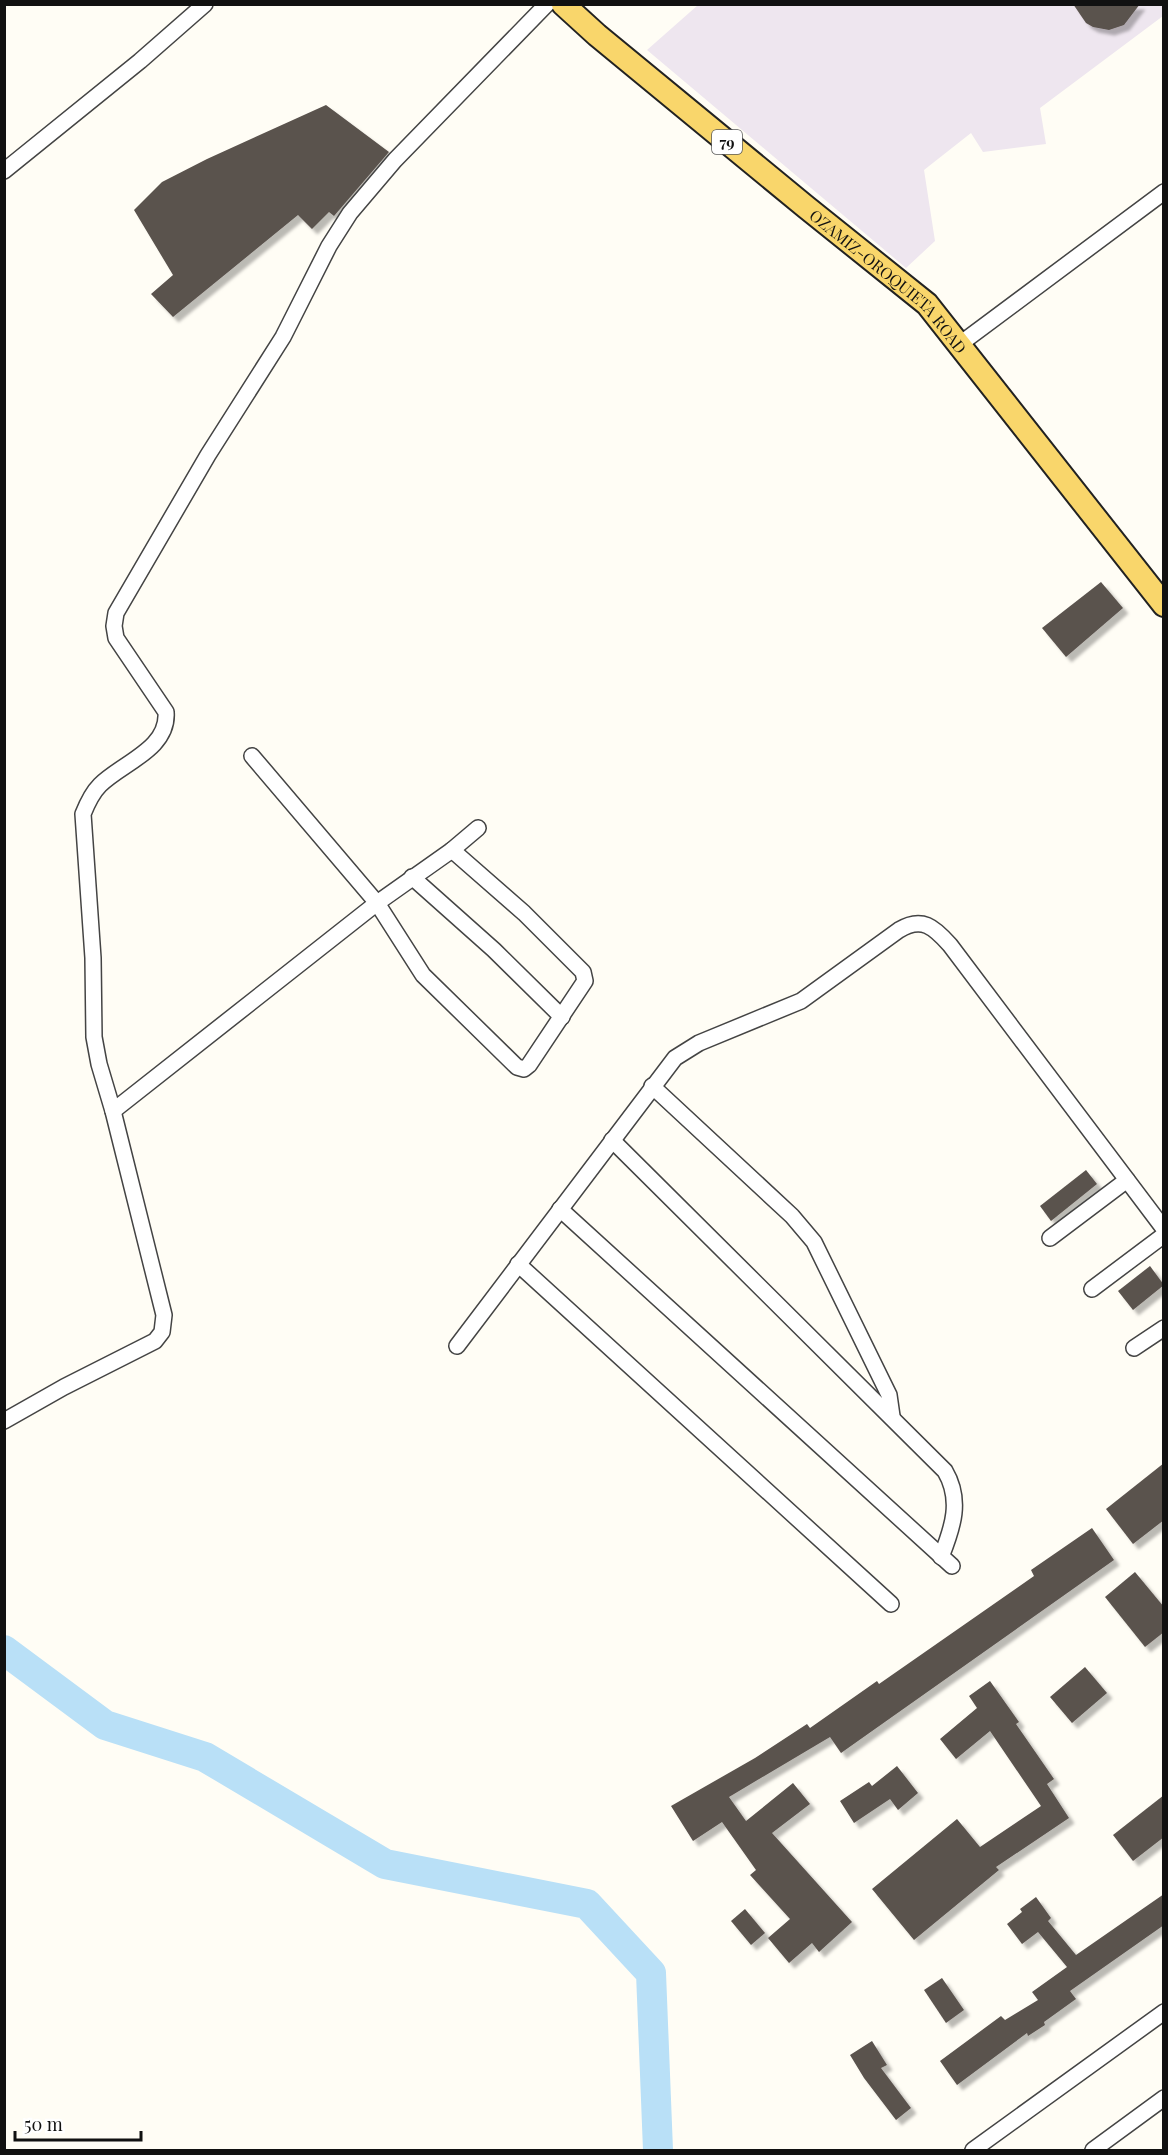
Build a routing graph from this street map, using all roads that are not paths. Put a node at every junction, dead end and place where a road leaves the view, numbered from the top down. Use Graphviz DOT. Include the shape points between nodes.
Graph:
graph roads {
  1 [pos="205,4"];
  2 [pos="547,4"];
  3 [pos="563,4"];
  4 [pos="4,171"];
  5 [pos="1164,192"];
  6 [pos="960,344"];
  7 [pos="1164,604"];
  8 [pos="252,756"];
  9 [pos="478,828"];
  10 [pos="452,850"];
  11 [pos="412,877"];
  12 [pos="377,903"];
  13 [pos="562,1017"];
  14 [pos="652,1086"];
  15 [pos="113,1111"];
  16 [pos="612,1140"];
  17 [pos="1127,1180"];
  18 [pos="560,1209"];
  19 [pos="1164,1228"];
  20 [pos="1164,1236"];
  21 [pos="1050,1238"];
  22 [pos="518,1264"];
  23 [pos="1092,1289"];
  24 [pos="1164,1328"];
  25 [pos="457,1346"];
  26 [pos="1134,1348"];
  27 [pos="892,1416"];
  28 [pos="4,1421"];
  29 [pos="891,1604"];
  30 [pos="1164,2012"];
  31 [pos="1164,2098"];
  32 [pos="973,2151"];
  33 [pos="1093,2151"];
  1 -- 4 [label="street"];
  2 -- 15 [label="street" via="395,160 350,213 283,337 116,613 116,638 166,712 167,721 153,745 99,786 83,814 94,1037"];
  3 -- 6 [label="main road, OZAMIZ-OROQUIETA ROAD / 79" via="936,312"];
  5 -- 6 [label="street"];
  6 -- 7 [label="main road, OZAMIZ-OROQUIETA ROAD / 79"];
  8 -- 12 [label="street"];
  9 -- 10 [label="street"];
  10 -- 11 [label="street"];
  10 -- 13 [label="street" via="583,972 585,981"];
  11 -- 12 [label="street"];
  11 -- 13 [label="street"];
  12 -- 13 [label="street" via="423,975 517,1067 524,1069 529,1065"];
  12 -- 15 [label="street"];
  14 -- 16 [label="street"];
  14 -- 17 [label="street" via="682,1052 801,1001 899,930 918,923 937,931 950,945"];
  14 -- 27 [label="street" via="792,1216 814,1242 889,1395"];
  15 -- 28 [label="street" via="164,1315 162,1332 155,1341"];
  16 -- 18 [label="street"];
  16 -- 27 [label="street"];
  17 -- 19 [label="street"];
  17 -- 21 [label="street"];
  18 -- 22 [label="street"];
  18 -- 27 [label="street" via="946,1561 955,1514 950,1480"];
  20 -- 23 [label="street"];
  22 -- 25 [label="street"];
  22 -- 29 [label="street"];
  24 -- 26 [label="street"];
  30 -- 32 [label="street"];
  31 -- 33 [label="street"];
}
